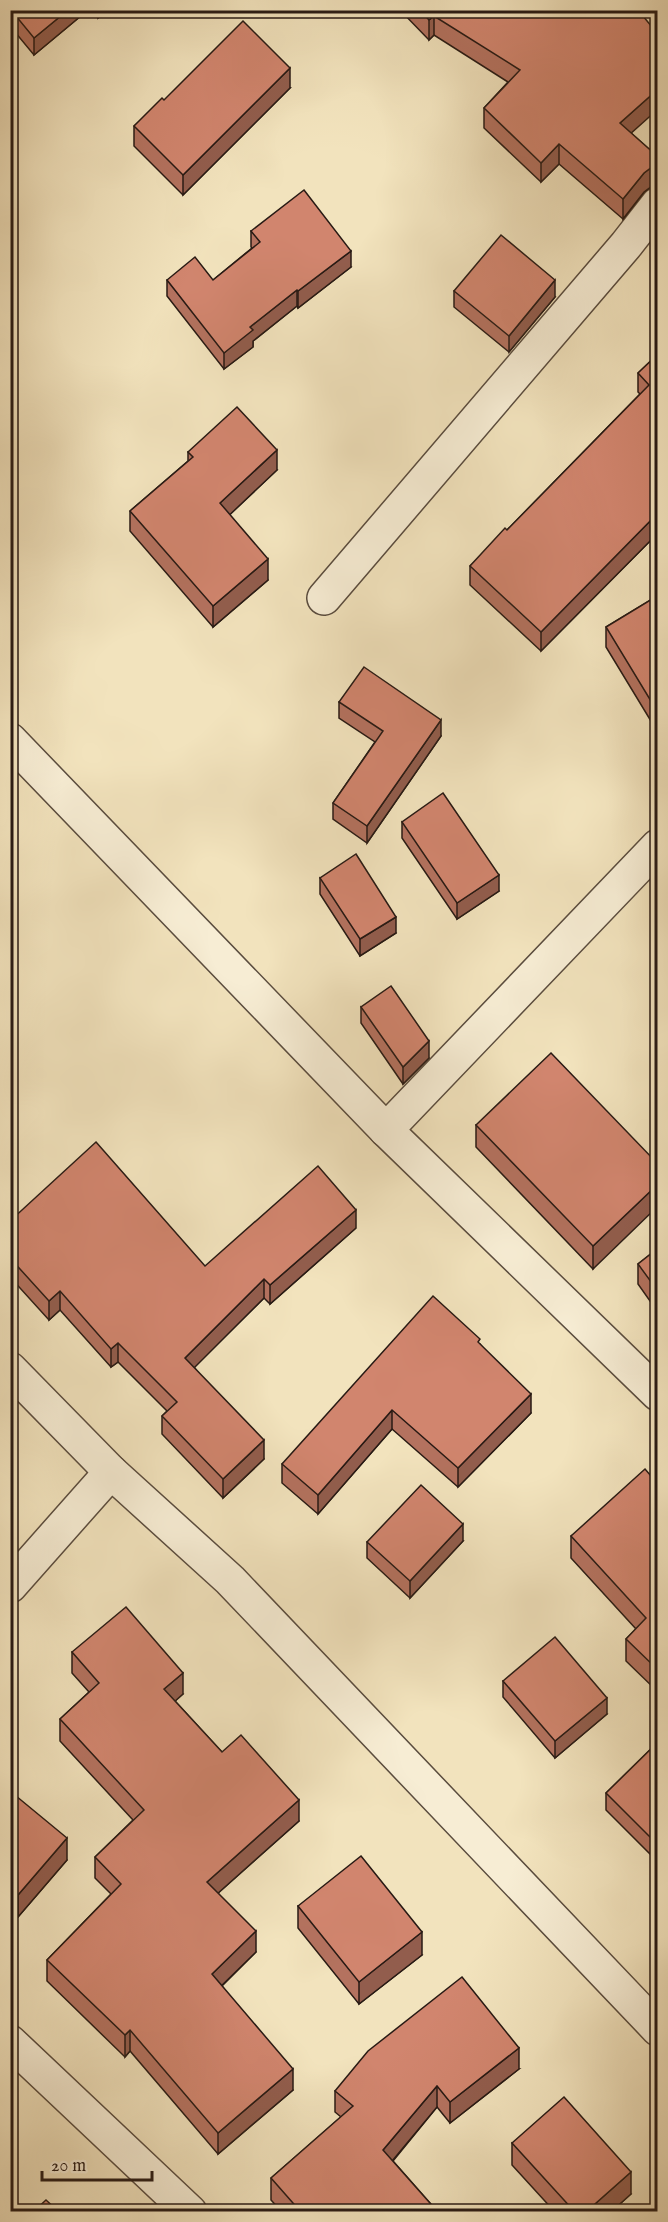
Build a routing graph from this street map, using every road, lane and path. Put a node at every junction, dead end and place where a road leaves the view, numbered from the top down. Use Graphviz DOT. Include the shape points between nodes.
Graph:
graph roads {
  1 [pos="657,204"];
  2 [pos="324,598"];
  3 [pos="10,740"];
  4 [pos="657,846"];
  5 [pos="386,1130"];
  6 [pos="10,1369"];
  7 [pos="657,1394"];
  8 [pos="111,1472"];
  9 [pos="10,1586"];
  10 [pos="657,2029"];
  11 [pos="12,2045"];
  12 [pos="190,2211"];
  1 -- 2 [label="street"];
  3 -- 5 [label="street"];
  4 -- 5 [label="street"];
  5 -- 7 [label="street"];
  6 -- 8 [label="street"];
  8 -- 9 [label="street"];
  8 -- 10 [label="street" via="230,1580"];
  11 -- 12 [label="street"];
}
